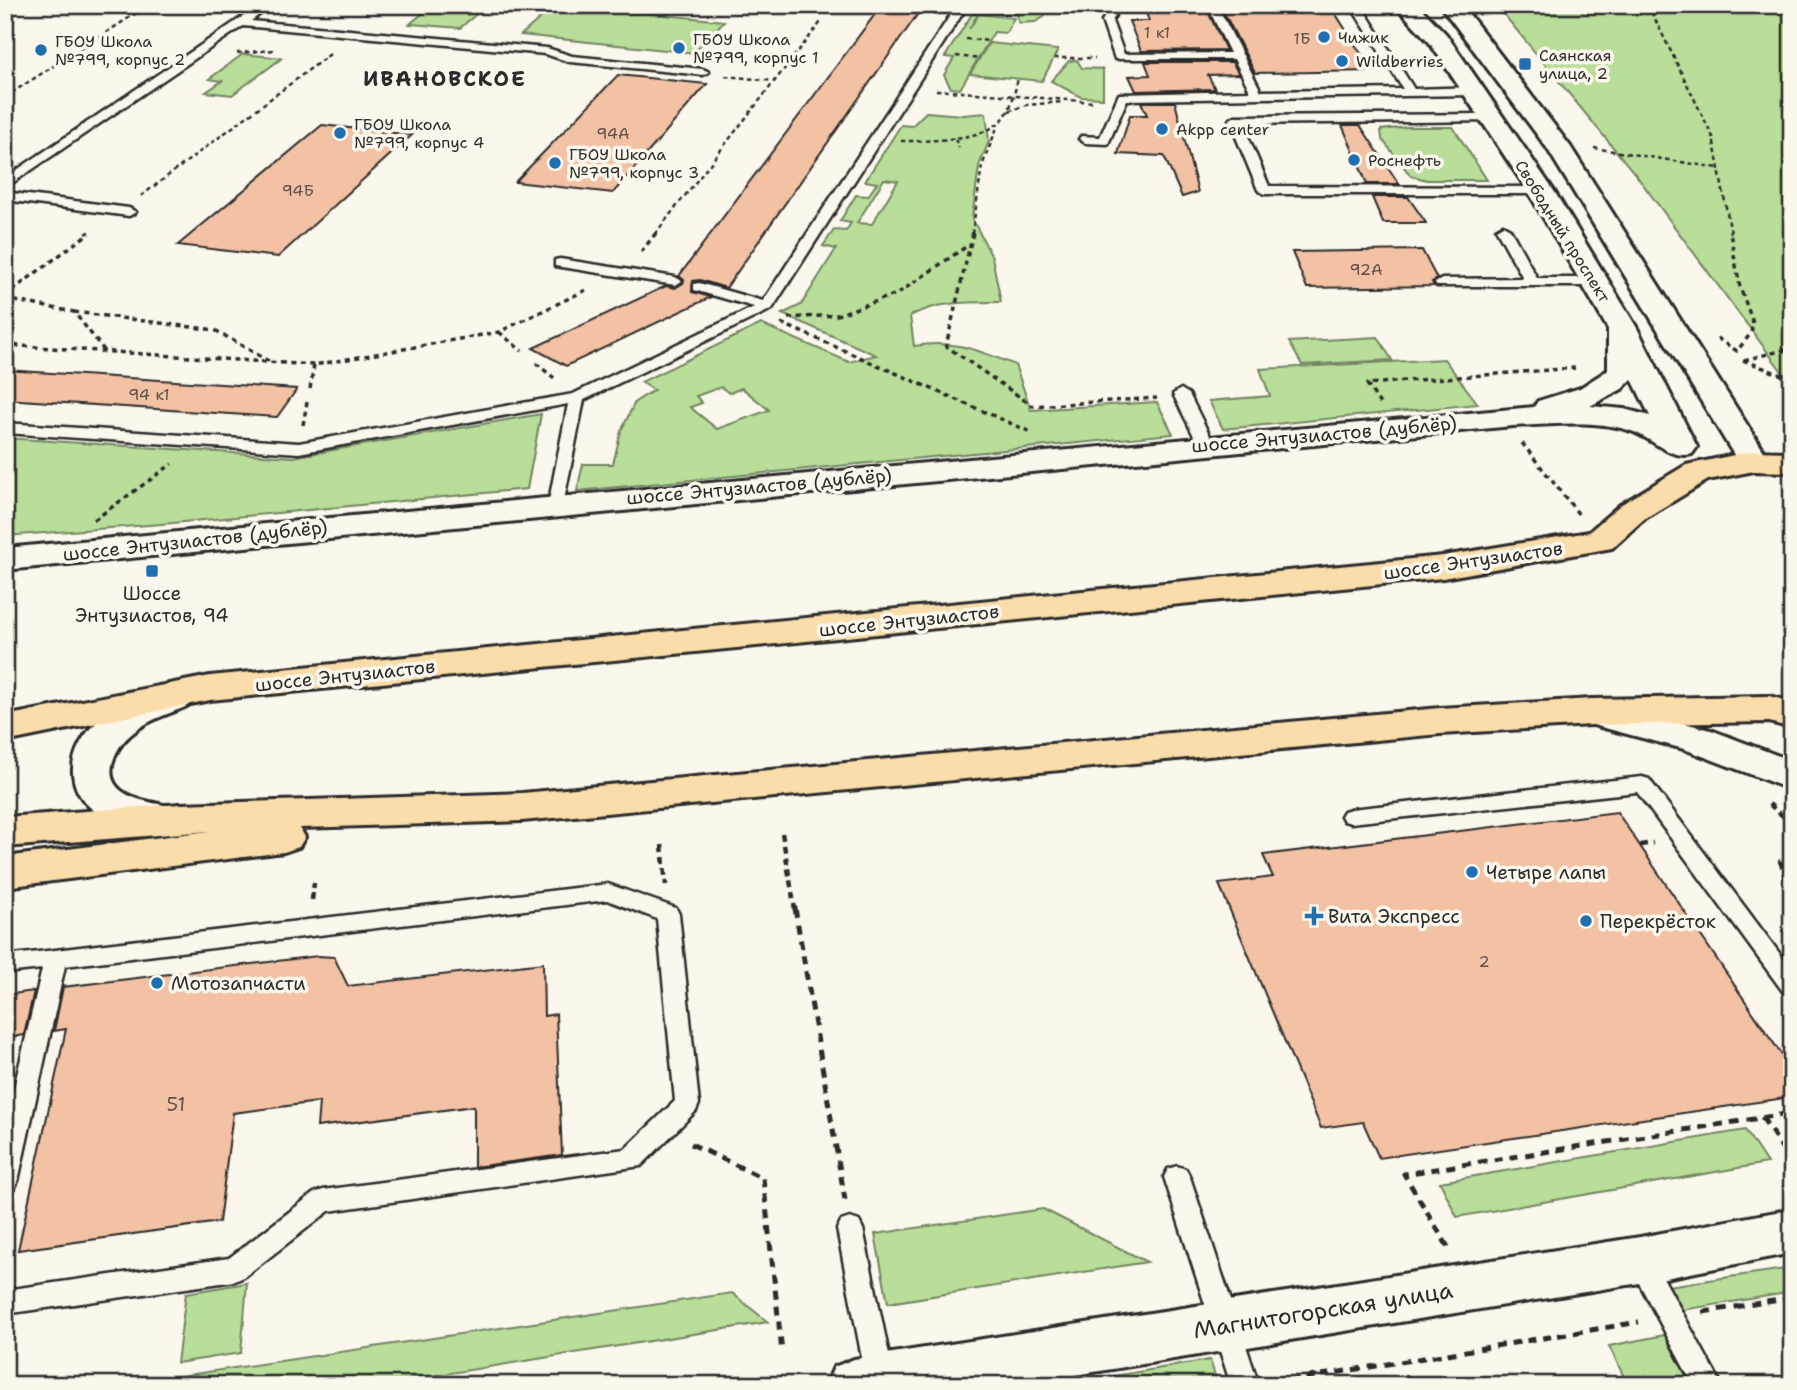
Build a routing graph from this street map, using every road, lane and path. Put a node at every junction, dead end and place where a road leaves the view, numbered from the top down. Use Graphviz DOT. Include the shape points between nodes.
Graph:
graph roads {
  1 [pos="149,5"];
  2 [pos="267,5"];
  3 [pos="963,5"];
  4 [pos="1116,5"];
  5 [pos="1212,5"];
  6 [pos="1355,5"];
  7 [pos="1406,5"];
  8 [pos="1451,5"];
  9 [pos="1648,5"];
  10 [pos="834,6"];
  11 [pos="242,23"];
  12 [pos="357,33"];
  13 [pos="1238,56"];
  14 [pos="1119,57"];
  15 [pos="1054,58"];
  16 [pos="703,72"];
  17 [pos="746,78"];
  18 [pos="1018,79"];
  19 [pos="775,81"];
  20 [pos="909,88"];
  21 [pos="1410,91"];
  22 [pos="1476,91"];
  23 [pos="1257,94"];
  24 [pos="1013,96"];
  25 [pos="5,97"];
  26 [pos="1008,111"];
  27 [pos="1493,118"];
  28 [pos="998,125"];
  29 [pos="876,139"];
  30 [pos="955,139"];
  31 [pos="1085,139"];
  32 [pos="959,148"];
  33 [pos="1595,148"];
  34 [pos="1718,168"];
  35 [pos="5,184"];
  36 [pos="1541,191"];
  37 [pos="5,196"];
  38 [pos="123,211"];
  39 [pos="1503,229"];
  40 [pos="968,245"];
  41 [pos="560,263"];
  42 [pos="626,272"];
  43 [pos="675,281"];
  44 [pos="1532,282"];
  45 [pos="1595,282"];
  46 [pos="1442,283"];
  47 [pos="699,287"];
  48 [pos="5,297"];
  49 [pos="767,306"];
  50 [pos="74,312"];
  51 [pos="1622,328"];
  52 [pos="499,332"];
  53 [pos="5,345"];
  54 [pos="1792,348"];
  55 [pos="522,351"];
  56 [pos="1737,351"];
  57 [pos="131,354"];
  58 [pos="272,363"];
  59 [pos="314,365"];
  60 [pos="1583,367"];
  61 [pos="1792,379"];
  62 [pos="310,389"];
  63 [pos="1182,396"];
  64 [pos="577,398"];
  65 [pos="1381,405"];
  66 [pos="1514,426"];
  67 [pos="5,428"];
  68 [pos="1040,436"];
  69 [pos="204,441"];
  70 [pos="1206,444"];
  71 [pos="1689,459"];
  72 [pos="1754,461"];
  73 [pos="1792,462"];
  74 [pos="556,506"];
  75 [pos="92,520"];
  76 [pos="1587,525"];
  77 [pos="5,559"];
  78 [pos="210,688"];
  79 [pos="1592,712"];
  80 [pos="1792,715"];
  81 [pos="5,729"];
  82 [pos="1781,790"];
  83 [pos="522,807"];
  84 [pos="1351,816"];
  85 [pos="180,818"];
  86 [pos="1792,824"];
  87 [pos="5,832"];
  88 [pos="782,834"];
  89 [pos="662,845"];
  90 [pos="1792,862"];
  91 [pos="5,872"];
  92 [pos="1790,885"];
  93 [pos="668,914"];
  94 [pos="56,958"];
  95 [pos="5,965"];
  96 [pos="1792,987"];
  97 [pos="1792,1113"];
  98 [pos="1762,1117"];
  99 [pos="662,1130"];
  100 [pos="1792,1163"];
  101 [pos="1177,1177"];
  102 [pos="5,1181"];
  103 [pos="850,1228"];
  104 [pos="1792,1231"];
  105 [pos="1448,1248"];
  106 [pos="1640,1259"];
  107 [pos="1792,1298"];
  108 [pos="5,1302"];
  109 [pos="1671,1317"];
  110 [pos="1226,1326"];
  111 [pos="782,1352"];
  112 [pos="867,1383"];
  113 [pos="1245,1385"];
  114 [pos="1263,1385"];
  115 [pos="1708,1385"];
  1 -- 25 [label="path"];
  2 -- 11 [label="lane"];
  3 -- 20 [label="lane"];
  4 -- 14 [label="lane" via="1107,21"];
  5 -- 13 [label="lane"];
  6 -- 21 [label="lane"];
  7 -- 22 [label="main road, Свободный проспект" via="1428,25"];
  8 -- 72 [label="main road" via="1579,178"];
  9 -- 34 [label="path" via="1713,137"];
  10 -- 19 [label="path"];
  11 -- 12 [label="lane"];
  11 -- 35 [label="lane"];
  12 -- 16 [label="lane"];
  12 -- 38 [label="path"];
  13 -- 14 [label="lane"];
  13 -- 23 [label="lane"];
  14 -- 15 [label="path"];
  17 -- 19 [label="path"];
  18 -- 24 [label="path"];
  19 -- 42 [label="path"];
  20 -- 24 [label="path"];
  20 -- 29 [label="lane"];
  21 -- 22 [label="lane"];
  21 -- 23 [label="lane"];
  22 -- 27 [label="main road, Свободный проспект"];
  23 -- 31 [label="lane" via="1123,97 1104,141"];
  24 -- 26 [label="path"];
  24 -- 26 [label="path" via="1103,102 1027,105"];
  26 -- 28 [label="path"];
  27 -- 36 [label="main road, Свободный проспект"];
  27 -- 36 [label="lane" via="1235,120 1264,190"];
  28 -- 30 [label="path"];
  28 -- 40 [label="path" via="982,166"];
  29 -- 30 [label="path"];
  29 -- 49 [label="lane"];
  30 -- 32 [label="path"];
  33 -- 34 [label="path"];
  34 -- 56 [label="path" via="1740,287 1753,323"];
  36 -- 45 [label="main road, Свободный проспект"];
  37 -- 38 [label="lane"];
  38 -- 48 [label="path"];
  39 -- 44 [label="lane"];
  40 -- 63 [label="path" via="946,346 1034,406"];
  40 -- 68 [label="path" via="897,294 837,315 772,320"];
  41 -- 42 [label="lane"];
  42 -- 43 [label="lane"];
  42 -- 52 [label="path"];
  44 -- 45 [label="lane"];
  44 -- 46 [label="lane"];
  45 -- 51 [label="main road, Свободный проспект"];
  47 -- 49 [label="lane"];
  48 -- 50 [label="path"];
  49 -- 64 [label="lane"];
  50 -- 57 [label="path" via="103,349"];
  50 -- 58 [label="path" via="215,330"];
  51 -- 66 [label="main road, шоссе Энтузиастов (дублёр)" via="1624,361 1618,378 1581,399"];
  51 -- 71 [label="main road, Свободный проспект"];
  52 -- 55 [label="path"];
  52 -- 59 [label="path"];
  53 -- 57 [label="path"];
  54 -- 61 [label="path" via="1743,360"];
  57 -- 58 [label="path"];
  58 -- 59 [label="path"];
  59 -- 62 [label="path"];
  60 -- 65 [label="path" via="1367,384"];
  63 -- 70 [label="lane"];
  64 -- 69 [label="lane" via="299,448"];
  64 -- 74 [label="lane"];
  66 -- 70 [label="main road, шоссе Энтузиастов (дублёр)"];
  66 -- 71 [label="main road, шоссе Энтузиастов (дублёр)" via="1584,415 1630,421 1667,433"];
  66 -- 76 [label="path"];
  67 -- 69 [label="lane"];
  69 -- 75 [label="path"];
  70 -- 74 [label="main road, шоссе Энтузиастов (дублёр)"];
  71 -- 72 [label="main road, шоссе Энтузиастов"];
  71 -- 78 [label="main road, шоссе Энтузиастов" via="1600,541 1443,567"];
  72 -- 73 [label="main road, шоссе Энтузиастов"];
  74 -- 77 [label="main road, шоссе Энтузиастов (дублёр)"];
  78 -- 81 [label="main road, шоссе Энтузиастов"];
  78 -- 85 [label="main road" via="141,709 106,737 92,768 101,797 114,808 144,817"];
  79 -- 80 [label="main road" via="1769,709"];
  79 -- 82 [label="main road" via="1697,739"];
  79 -- 83 [label="main road" via="1440,721"];
  82 -- 86 [label="path"];
  83 -- 85 [label="main road"];
  83 -- 91 [label="main road"];
  84 -- 96 [label="lane" via="1642,784"];
  85 -- 87 [label="main road"];
  88 -- 103 [label="path"];
  89 -- 93 [label="path"];
  90 -- 92 [label="path" via="1780,861"];
  93 -- 94 [label="lane" via="608,892"];
  93 -- 99 [label="lane" via="687,1104"];
  94 -- 95 [label="lane"];
  94 -- 102 [label="lane"];
  97 -- 98 [label="path"];
  98 -- 100 [label="path"];
  98 -- 105 [label="path" via="1404,1174"];
  99 -- 108 [label="lane" via="632,1159 324,1201 235,1269"];
  99 -- 111 [label="path" via="762,1178"];
  101 -- 110 [label="lane"];
  103 -- 112 [label="lane"];
  104 -- 106 [label="main road, Магнитогорская улица"];
  106 -- 109 [label="lane"];
  106 -- 110 [label="main road, Магнитогорская улица"];
  107 -- 109 [label="path"];
  109 -- 114 [label="path"];
  109 -- 115 [label="lane"];
  110 -- 112 [label="main road, Магнитогорская улица"];
  110 -- 113 [label="lane"];
}
